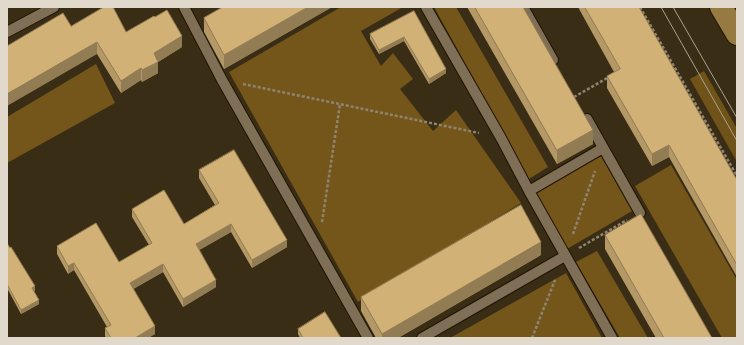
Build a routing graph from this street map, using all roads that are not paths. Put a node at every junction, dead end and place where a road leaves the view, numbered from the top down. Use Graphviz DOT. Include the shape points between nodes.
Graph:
graph roads {
  1 [pos="54,7"];
  2 [pos="183,7"];
  3 [pos="426,7"];
  4 [pos="523,7"];
  5 [pos="722,7"];
  6 [pos="7,32"];
  7 [pos="737,34"];
  8 [pos="559,70"];
  9 [pos="574,97"];
  10 [pos="604,148"];
  11 [pos="529,191"];
  12 [pos="640,213"];
  13 [pos="565,256"];
  14 [pos="368,338"];
  15 [pos="422,338"];
  16 [pos="612,338"];
  1 -- 6 [label="lane"];
  2 -- 14 [label="lane"];
  3 -- 11 [label="lane"];
  4 -- 8 [label="lane"];
  5 -- 7 [label="main road"];
  9 -- 10 [label="lane"];
  10 -- 11 [label="lane"];
  10 -- 12 [label="lane"];
  11 -- 13 [label="lane"];
  13 -- 15 [label="lane"];
  13 -- 16 [label="lane"];
}
